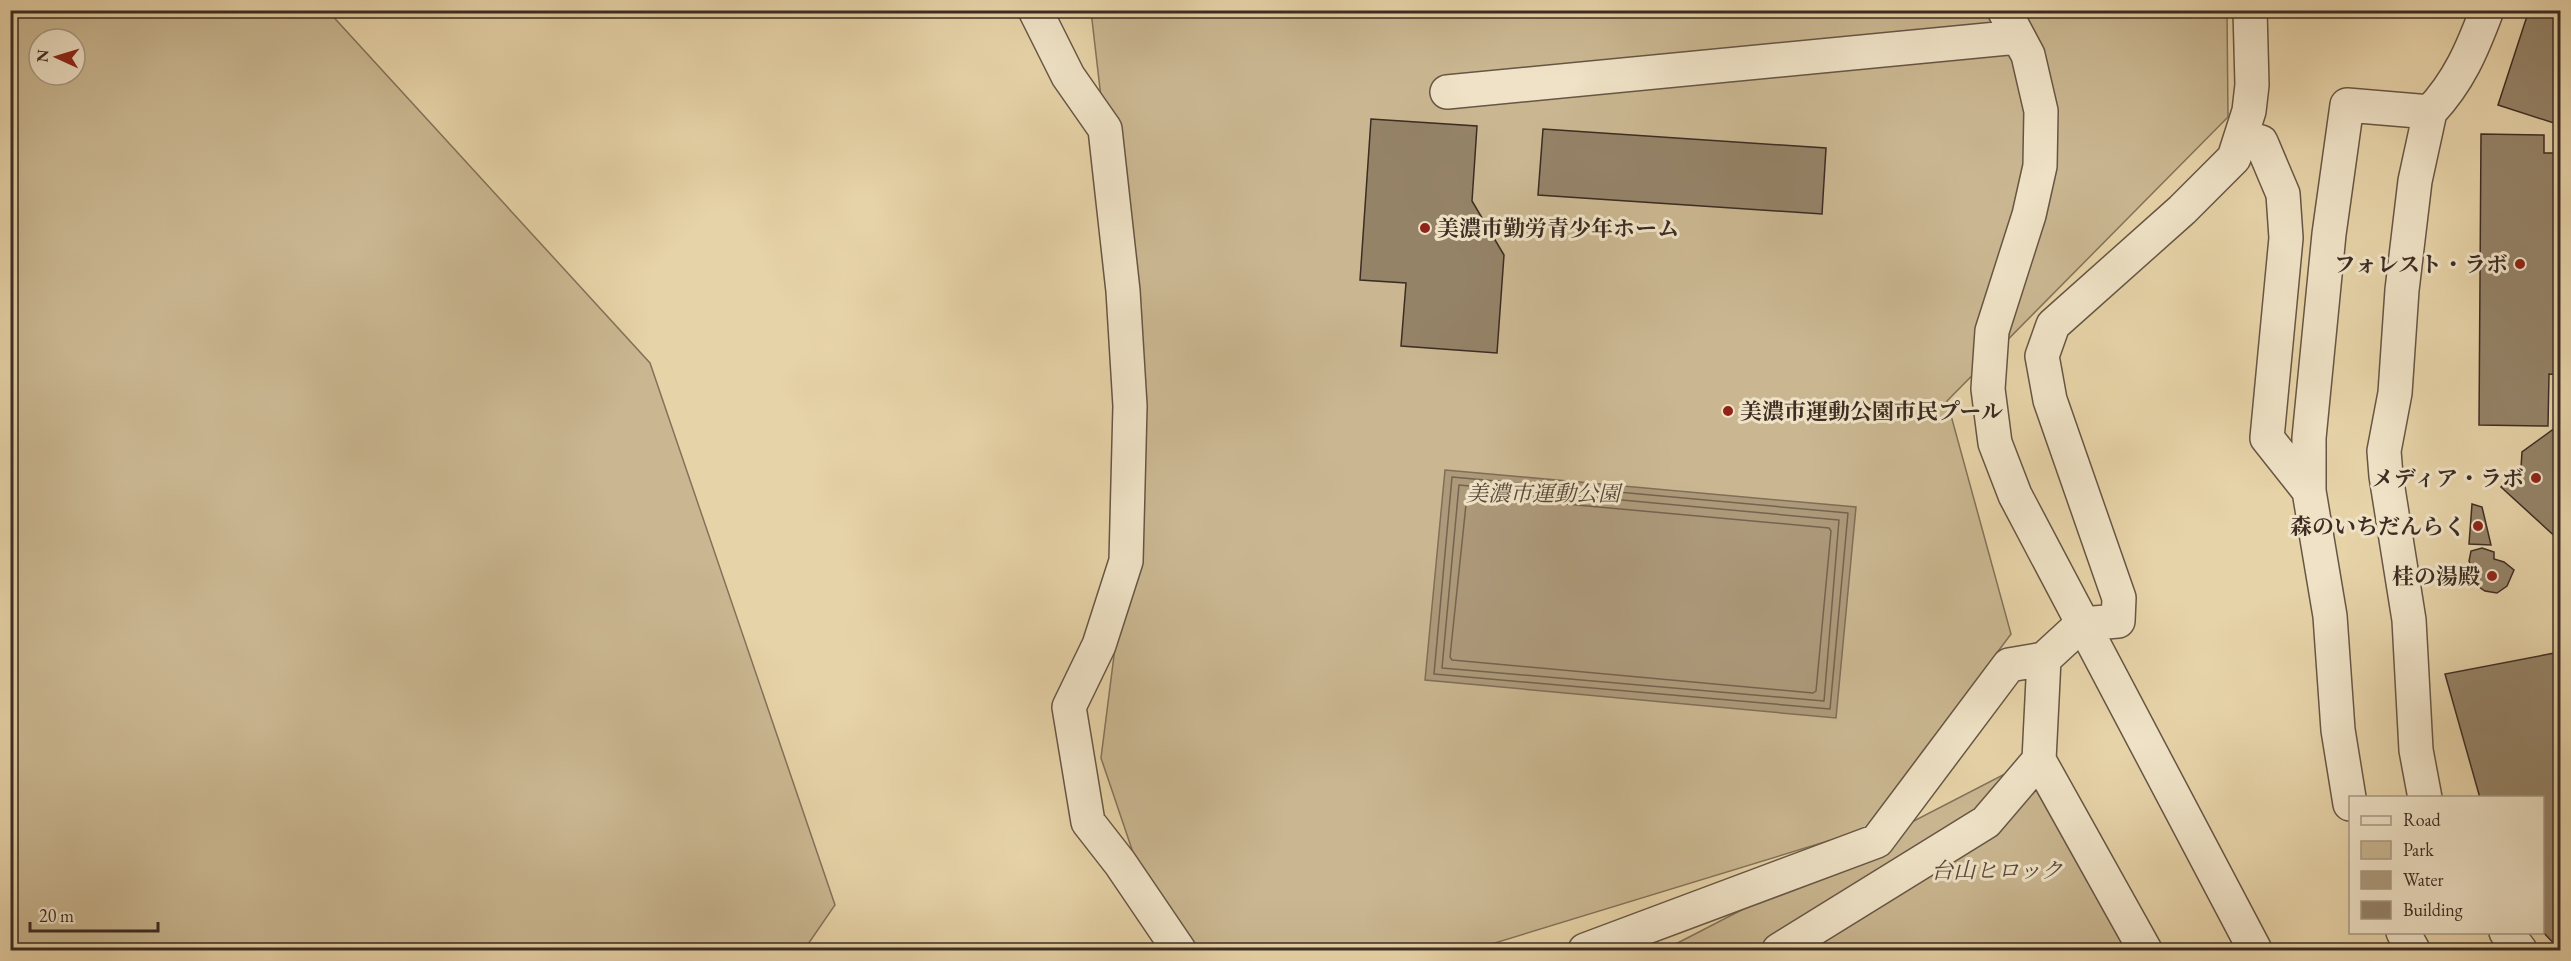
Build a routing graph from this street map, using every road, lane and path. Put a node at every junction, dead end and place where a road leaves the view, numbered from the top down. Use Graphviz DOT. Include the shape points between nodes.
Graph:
graph roads {
  1 [pos="1035,10"];
  2 [pos="2250,10"];
  3 [pos="2487,10"];
  4 [pos="2011,24"];
  5 [pos="1447,92"];
  6 [pos="2430,111"];
  7 [pos="2241,135"];
  8 [pos="2309,491"];
  9 [pos="2082,624"];
  10 [pos="2044,659"];
  11 [pos="2039,760"];
  12 [pos="2425,796"];
  13 [pos="2349,798"];
  14 [pos="2404,934"];
  15 [pos="2507,934"];
  16 [pos="1179,951"];
  17 [pos="1585,951"];
  18 [pos="1779,951"];
  19 [pos="2145,951"];
  20 [pos="2255,951"];
  21 [pos="2413,951"];
  22 [pos="2520,951"];
  1 -- 16 [label="street" via="1068,76 1105,129 1123,291 1130,406 1126,561 1099,645 1069,707 1088,822"];
  2 -- 7 [label="street" via="2252,85"];
  3 -- 6 [label="street" via="2473,47 2449,91"];
  4 -- 5 [label="street"];
  4 -- 9 [label="street" via="2028,56 2041,111 2040,166 2029,215 1992,331 1988,389 1995,443 2015,495"];
  6 -- 8 [label="street" via="2347,105 2310,426"];
  6 -- 12 [label="street" via="2415,181 2395,393 2384,451 2409,620 2416,750"];
  7 -- 8 [label="street" via="2261,142 2283,194 2286,238 2267,438"];
  7 -- 9 [label="street" via="2234,158 2053,325 2042,356 2050,400 2119,598 2118,621"];
  8 -- 13 [label="street" via="2330,616 2338,730"];
  9 -- 10 [label="street"];
  9 -- 20 [label="street"];
  10 -- 11 [label="street"];
  10 -- 17 [label="street" via="2009,664 1877,841"];
  11 -- 18 [label="street" via="1986,822"];
  11 -- 19 [label="street"];
  14 -- 21 [label="street"];
  15 -- 22 [label="street"];
}
